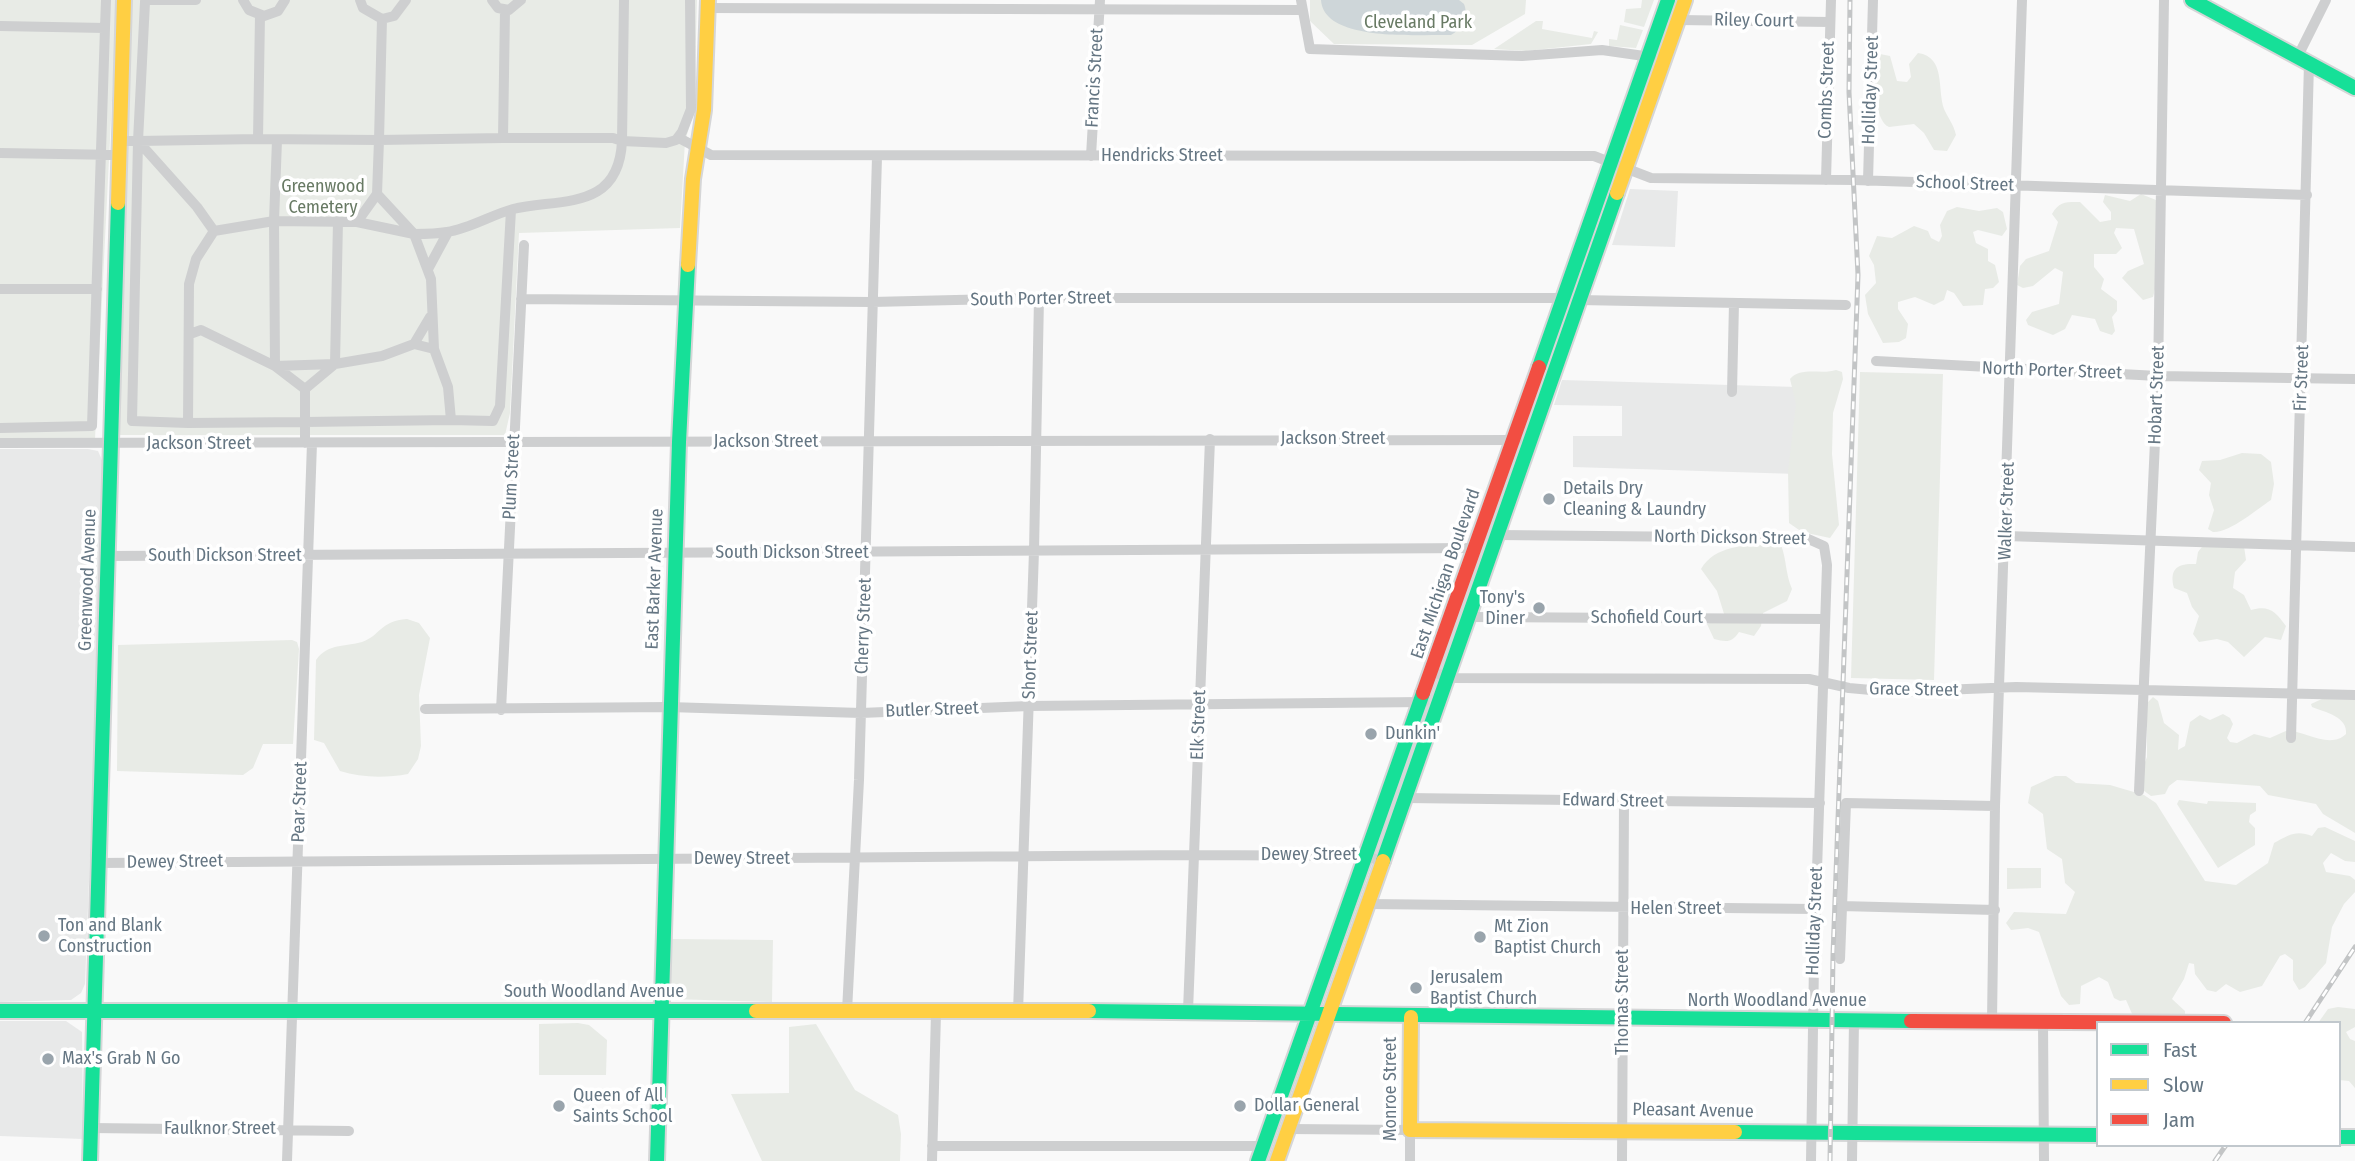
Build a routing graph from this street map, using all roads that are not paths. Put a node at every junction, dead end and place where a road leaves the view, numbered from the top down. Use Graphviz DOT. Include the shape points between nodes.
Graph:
graph roads {
  1 [pos="106,0"];
  2 [pos="124,0"];
  3 [pos="196,0"];
  4 [pos="243,0"];
  5 [pos="285,0"];
  6 [pos="360,0"];
  7 [pos="406,0"];
  8 [pos="492,0"];
  9 [pos="521,0"];
  10 [pos="624,0"];
  11 [pos="690,0"];
  12 [pos="1668,0"];
  13 [pos="1685,0"];
  14 [pos="1831,0"];
  15 [pos="1873,0"];
  16 [pos="2022,0"];
  17 [pos="2164,0"];
  18 [pos="2192,0"];
  19 [pos="2326,0"];
  20 [pos="145,1"];
  21 [pos="708,4"];
  22 [pos="1100,4"];
  23 [pos="1301,5"];
  24 [pos="505,10"];
  25 [pos="260,15"];
  26 [pos="382,19"];
  27 [pos="1678,20"];
  28 [pos="1830,22"];
  29 [pos="0,26"];
  30 [pos="105,28"];
  31 [pos="1647,56"];
  32 [pos="2304,60"];
  33 [pos="1662,62"];
  34 [pos="2355,88"];
  35 [pos="503,138"];
  36 [pos="679,138"];
  37 [pos="258,139"];
  38 [pos="379,140"];
  39 [pos="138,141"];
  40 [pos="276,141"];
  41 [pos="622,141"];
  42 [pos="120,148"];
  43 [pos="699,148"];
  44 [pos="0,153"];
  45 [pos="102,155"];
  46 [pos="1091,156"];
  47 [pos="877,157"];
  48 [pos="1608,161"];
  49 [pos="1625,167"];
  50 [pos="1825,180"];
  51 [pos="1868,181"];
  52 [pos="2017,186"];
  53 [pos="2163,191"];
  54 [pos="377,194"];
  55 [pos="2308,195"];
  56 [pos="511,210"];
  57 [pos="274,221"];
  58 [pos="338,221"];
  59 [pos="357,222"];
  60 [pos="214,231"];
  61 [pos="448,232"];
  62 [pos="414,234"];
  63 [pos="524,245"];
  64 [pos="428,269"];
  65 [pos="0,289"];
  66 [pos="97,289"];
  67 [pos="1039,298"];
  68 [pos="1562,298"];
  69 [pos="520,299"];
  70 [pos="1579,300"];
  71 [pos="688,302"];
  72 [pos="872,302"];
  73 [pos="190,303"];
  74 [pos="1734,303"];
  75 [pos="1846,305"];
  76 [pos="430,317"];
  77 [pos="201,330"];
  78 [pos="190,334"];
  79 [pos="414,344"];
  80 [pos="434,349"];
  81 [pos="1876,361"];
  82 [pos="335,364"];
  83 [pos="275,366"];
  84 [pos="2011,370"];
  85 [pos="2158,376"];
  86 [pos="2301,378"];
  87 [pos="2355,379"];
  88 [pos="305,389"];
  89 [pos="1732,392"];
  90 [pos="451,421"];
  91 [pos="305,422"];
  92 [pos="188,423"];
  93 [pos="0,428"];
  94 [pos="1210,439"];
  95 [pos="1036,440"];
  96 [pos="1513,440"];
  97 [pos="1531,440"];
  98 [pos="513,442"];
  99 [pos="679,442"];
  100 [pos="0,443"];
  101 [pos="309,443"];
  102 [pos="868,443"];
  103 [pos="110,444"];
  104 [pos="1498,535"];
  105 [pos="2006,536"];
  106 [pos="2151,540"];
  107 [pos="2297,545"];
  108 [pos="2355,547"];
  109 [pos="1475,548"];
  110 [pos="1206,549"];
  111 [pos="1034,551"];
  112 [pos="866,553"];
  113 [pos="508,554"];
  114 [pos="675,554"];
  115 [pos="108,556"];
  116 [pos="307,556"];
  117 [pos="1469,617"];
  118 [pos="1825,619"];
  119 [pos="1432,671"];
  120 [pos="1448,678"];
  121 [pos="1822,681"];
  122 [pos="2000,688"];
  123 [pos="2145,689"];
  124 [pos="2293,693"];
  125 [pos="2355,695"];
  126 [pos="1422,701"];
  127 [pos="1200,704"];
  128 [pos="1029,706"];
  129 [pos="1438,706"];
  130 [pos="669,707"];
  131 [pos="425,709"];
  132 [pos="501,710"];
  133 [pos="861,713"];
  134 [pos="2291,738"];
  135 [pos="2139,790"];
  136 [pos="1406,799"];
  137 [pos="1625,802"];
  138 [pos="1820,803"];
  139 [pos="1995,806"];
  140 [pos="1194,855"];
  141 [pos="1368,856"];
  142 [pos="1025,857"];
  143 [pos="854,858"];
  144 [pos="665,859"];
  145 [pos="298,860"];
  146 [pos="98,863"];
  147 [pos="1384,863"];
  148 [pos="1369,904"];
  149 [pos="1841,906"];
  150 [pos="1623,909"];
  151 [pos="1815,909"];
  152 [pos="1994,910"];
  153 [pos="1840,959"];
  154 [pos="291,1010"];
  155 [pos="847,1011"];
  156 [pos="1188,1011"];
  157 [pos="0,1012"];
  158 [pos="94,1012"];
  159 [pos="659,1012"];
  160 [pos="1018,1012"];
  161 [pos="936,1013"];
  162 [pos="1313,1014"];
  163 [pos="1330,1014"];
  164 [pos="1411,1017"];
  165 [pos="1623,1019"];
  166 [pos="1813,1020"];
  167 [pos="1854,1020"];
  168 [pos="1992,1021"];
  169 [pos="2043,1021"];
  170 [pos="2096,1022"];
  171 [pos="90,1128"];
  172 [pos="1289,1129"];
  173 [pos="287,1130"];
  174 [pos="1410,1130"];
  175 [pos="1622,1130"];
  176 [pos="349,1131"];
  177 [pos="1812,1132"];
  178 [pos="1852,1133"];
  179 [pos="2044,1134"];
  180 [pos="2096,1135"];
  181 [pos="932,1146"];
  182 [pos="1264,1146"];
  183 [pos="90,1161"];
  184 [pos="287,1161"];
  185 [pos="657,1161"];
  186 [pos="932,1161"];
  187 [pos="1258,1161"];
  188 [pos="1277,1161"];
  189 [pos="1410,1161"];
  190 [pos="1622,1161"];
  191 [pos="1811,1161"];
  192 [pos="1852,1161"];
  193 [pos="2045,1161"];
  1 -- 30 [label="street"];
  2 -- 42 [label="street, Greenwood Avenue"];
  3 -- 20 [label="street"];
  4 -- 25 [label="street" via="249,10"];
  5 -- 25 [label="street" via="278,11"];
  6 -- 26 [label="street" via="363,8"];
  7 -- 26 [label="street" via="394,16"];
  8 -- 24 [label="street"];
  9 -- 24 [label="street"];
  10 -- 41 [label="street"];
  11 -- 36 [label="street" via="691,109"];
  12 -- 31 [label="street, East Michigan Boulevard"];
  13 -- 27 [label="street, East Michigan Boulevard"];
  14 -- 28 [label="street, Combs Street"];
  15 -- 51 [label="street, Holliday Street"];
  16 -- 52 [label="street, Walker Street"];
  17 -- 53 [label="street, Hobart Street"];
  18 -- 32 [label="street"];
  19 -- 32 [label="street, Fir Street"];
  20 -- 39 [label="street"];
  21 -- 22 [label="street"];
  21 -- 43 [label="street, East Barker Avenue"];
  22 -- 23 [label="street"];
  22 -- 46 [label="street, Francis Street"];
  23 -- 31 [label="street" via="1310,49 1522,56 1602,50"];
  24 -- 35 [label="street"];
  25 -- 37 [label="street"];
  26 -- 38 [label="street"];
  27 -- 28 [label="street, Riley Court"];
  27 -- 33 [label="street, East Michigan Boulevard"];
  28 -- 50 [label="street, Combs Street"];
  29 -- 30 [label="street"];
  30 -- 45 [label="street"];
  31 -- 33 [label="street"];
  31 -- 48 [label="street, East Michigan Boulevard"];
  32 -- 34 [label="street"];
  32 -- 55 [label="street, Fir Street"];
  33 -- 49 [label="street, East Michigan Boulevard"];
  35 -- 38 [label="street"];
  35 -- 41 [label="street"];
  36 -- 41 [label="street" via="666,143"];
  36 -- 43 [label="street, Hendricks Street"];
  37 -- 39 [label="street"];
  37 -- 40 [label="street"];
  38 -- 40 [label="street"];
  38 -- 54 [label="street"];
  39 -- 42 [label="street"];
  39 -- 60 [label="street"];
  39 -- 92 [label="street" via="132,421"];
  40 -- 57 [label="street"];
  41 -- 56 [label="street" via="614,171 589,198"];
  42 -- 45 [label="street"];
  42 -- 103 [label="street, Greenwood Avenue"];
  43 -- 47 [label="street, Hendricks Street" via="711,155"];
  43 -- 71 [label="street, East Barker Avenue" via="693,179"];
  44 -- 45 [label="street"];
  45 -- 66 [label="street"];
  46 -- 47 [label="street, Hendricks Street"];
  46 -- 48 [label="street, Hendricks Street" via="1594,156"];
  47 -- 72 [label="street, Cherry Street"];
  48 -- 49 [label="street, Hendricks Street"];
  48 -- 68 [label="street, East Michigan Boulevard"];
  49 -- 50 [label="street, School Street" via="1651,178"];
  49 -- 70 [label="street, East Michigan Boulevard"];
  50 -- 51 [label="street, School Street"];
  51 -- 52 [label="street, School Street"];
  52 -- 53 [label="street, School Street"];
  52 -- 84 [label="street, Walker Street"];
  53 -- 55 [label="street, School Street"];
  53 -- 85 [label="street, Hobart Street"];
  54 -- 59 [label="street"];
  54 -- 62 [label="street"];
  55 -- 86 [label="street, Fir Street"];
  56 -- 61 [label="street"];
  56 -- 90 [label="street" via="498,416 493,421"];
  57 -- 58 [label="street"];
  57 -- 60 [label="street"];
  57 -- 83 [label="street"];
  58 -- 59 [label="street"];
  58 -- 82 [label="street"];
  59 -- 62 [label="street"];
  60 -- 73 [label="street" via="196,259 189,284"];
  61 -- 62 [label="street"];
  61 -- 64 [label="street"];
  62 -- 64 [label="street"];
  63 -- 69 [label="street, Plum Street"];
  64 -- 76 [label="street"];
  65 -- 66 [label="street"];
  66 -- 93 [label="street" via="92,426"];
  67 -- 68 [label="street, South Porter Street"];
  67 -- 72 [label="street, South Porter Street"];
  67 -- 95 [label="street, Short Street"];
  68 -- 96 [label="street, East Michigan Boulevard"];
  69 -- 71 [label="street, South Porter Street"];
  69 -- 98 [label="street, Plum Street"];
  70 -- 74 [label="street"];
  70 -- 97 [label="street, East Michigan Boulevard"];
  71 -- 72 [label="street, South Porter Street"];
  71 -- 99 [label="street, East Barker Avenue"];
  72 -- 102 [label="street, Cherry Street"];
  73 -- 77 [label="street"];
  73 -- 78 [label="street"];
  74 -- 75 [label="street"];
  74 -- 89 [label="street"];
  76 -- 79 [label="street"];
  76 -- 80 [label="street"];
  77 -- 78 [label="street"];
  77 -- 83 [label="street"];
  78 -- 92 [label="street"];
  79 -- 80 [label="street"];
  79 -- 82 [label="street"];
  80 -- 90 [label="street" via="447,387"];
  81 -- 84 [label="street, North Porter Street"];
  82 -- 83 [label="street"];
  82 -- 88 [label="street"];
  83 -- 88 [label="street"];
  84 -- 85 [label="street, North Porter Street"];
  84 -- 105 [label="street, Walker Street"];
  85 -- 86 [label="street, North Porter Street"];
  85 -- 106 [label="street, Hobart Street"];
  86 -- 87 [label="street, North Porter Street"];
  86 -- 107 [label="street, Fir Street"];
  88 -- 91 [label="street, Pear Street"];
  90 -- 91 [label="street"];
  91 -- 92 [label="street"];
  91 -- 101 [label="street, Pear Street"];
  94 -- 95 [label="street, Jackson Street"];
  94 -- 96 [label="street, Jackson Street"];
  94 -- 110 [label="street, Elk Street"];
  95 -- 102 [label="street, Jackson Street"];
  95 -- 111 [label="street, Short Street"];
  96 -- 97 [label="street, Jackson Street"];
  96 -- 109 [label="street, East Michigan Boulevard"];
  97 -- 104 [label="street, East Michigan Boulevard"];
  98 -- 99 [label="street, Jackson Street"];
  98 -- 101 [label="street, Jackson Street"];
  98 -- 113 [label="street, Plum Street"];
  99 -- 102 [label="street, Jackson Street"];
  99 -- 114 [label="street, East Barker Avenue"];
  100 -- 103 [label="street, Jackson Street"];
  101 -- 103 [label="street, Jackson Street"];
  101 -- 116 [label="street, Pear Street"];
  102 -- 112 [label="street, Cherry Street"];
  103 -- 115 [label="street, Greenwood Avenue"];
  104 -- 117 [label="street, East Michigan Boulevard"];
  104 -- 118 [label="street, North Dickson Street" via="1806,538 1824,546 1826,554"];
  105 -- 106 [label="street"];
  105 -- 122 [label="street, Walker Street"];
  106 -- 107 [label="street"];
  106 -- 123 [label="street, Hobart Street"];
  107 -- 108 [label="street"];
  107 -- 124 [label="street, Fir Street"];
  109 -- 110 [label="street, South Dickson Street"];
  109 -- 119 [label="street, East Michigan Boulevard"];
  110 -- 111 [label="street, South Dickson Street"];
  110 -- 127 [label="street, Elk Street"];
  111 -- 112 [label="street, South Dickson Street"];
  111 -- 128 [label="street, Short Street"];
  112 -- 114 [label="street, South Dickson Street"];
  112 -- 133 [label="street, Cherry Street"];
  113 -- 114 [label="street, South Dickson Street"];
  113 -- 116 [label="street, South Dickson Street"];
  113 -- 132 [label="street, Plum Street"];
  114 -- 130 [label="street, East Barker Avenue"];
  115 -- 116 [label="street, South Dickson Street"];
  115 -- 146 [label="street, Greenwood Avenue"];
  116 -- 145 [label="street, Pear Street"];
  117 -- 118 [label="street, Schofield Court"];
  117 -- 120 [label="street, East Michigan Boulevard"];
  118 -- 121 [label="street, North Dickson Street"];
  119 -- 120 [label="street, Grace Street"];
  119 -- 126 [label="street, East Michigan Boulevard"];
  120 -- 121 [label="street, Grace Street"];
  120 -- 129 [label="street, East Michigan Boulevard"];
  121 -- 122 [label="street, Grace Street" via="1894,692"];
  121 -- 138 [label="street, Holliday Street"];
  122 -- 123 [label="street, Grace Street"];
  122 -- 139 [label="street, Walker Street"];
  123 -- 124 [label="street, Grace Street"];
  123 -- 135 [label="street, Hobart Street"];
  124 -- 125 [label="street, Grace Street"];
  124 -- 134 [label="street"];
  126 -- 127 [label="street, Butler Street"];
  126 -- 129 [label="street, Butler Street"];
  126 -- 141 [label="street, East Michigan Boulevard"];
  127 -- 128 [label="street, Butler Street"];
  127 -- 140 [label="street, Elk Street"];
  128 -- 133 [label="street, Butler Street"];
  128 -- 142 [label="street, Short Street"];
  129 -- 136 [label="street, East Michigan Boulevard"];
  130 -- 132 [label="street, Butler Street"];
  130 -- 133 [label="street, Butler Street"];
  130 -- 144 [label="street, East Barker Avenue"];
  131 -- 132 [label="street, Butler Street"];
  133 -- 143 [label="street, Cherry Street"];
  136 -- 137 [label="street, Edward Street"];
  136 -- 147 [label="street, East Michigan Boulevard"];
  137 -- 138 [label="street, Edward Street"];
  137 -- 150 [label="street, Thomas Street"];
  138 -- 151 [label="street, Holliday Street"];
  139 -- 149 [label="street, Holliday Street" via="1846,803"];
  139 -- 152 [label="street, Walker Street"];
  140 -- 141 [label="street, Dewey Street"];
  140 -- 142 [label="street, Dewey Street"];
  140 -- 156 [label="street, Elk Street"];
  141 -- 147 [label="street, Dewey Street"];
  141 -- 162 [label="street, East Michigan Boulevard"];
  142 -- 143 [label="street, Dewey Street"];
  142 -- 160 [label="street, Short Street"];
  143 -- 144 [label="street, Dewey Street"];
  143 -- 155 [label="street, Cherry Street"];
  144 -- 145 [label="street, Dewey Street"];
  144 -- 159 [label="street, East Barker Avenue"];
  145 -- 146 [label="street, Dewey Street"];
  145 -- 154 [label="street, Pear Street"];
  146 -- 158 [label="street, Greenwood Avenue"];
  147 -- 148 [label="street, East Michigan Boulevard"];
  148 -- 150 [label="street, Helen Street"];
  148 -- 163 [label="street, East Michigan Boulevard"];
  149 -- 152 [label="street"];
  149 -- 153 [label="street, Holliday Street"];
  150 -- 151 [label="street, Helen Street"];
  150 -- 165 [label="street, Thomas Street"];
  151 -- 166 [label="street, Holliday Street"];
  152 -- 168 [label="street, Walker Street"];
  154 -- 158 [label="street, South Woodland Avenue"];
  154 -- 159 [label="street, South Woodland Avenue"];
  154 -- 173 [label="street, Pear Street"];
  155 -- 159 [label="street, South Woodland Avenue"];
  155 -- 161 [label="street, South Woodland Avenue"];
  156 -- 160 [label="street, South Woodland Avenue"];
  156 -- 162 [label="street, South Woodland Avenue"];
  157 -- 158 [label="street, South Woodland Avenue"];
  158 -- 171 [label="street, Greenwood Avenue"];
  159 -- 185 [label="street, East Barker Avenue"];
  160 -- 161 [label="street, South Woodland Avenue"];
  161 -- 181 [label="street"];
  162 -- 163 [label="street, North Woodland Avenue"];
  162 -- 182 [label="street, East Michigan Boulevard"];
  163 -- 164 [label="street, North Woodland Avenue"];
  163 -- 172 [label="street, East Michigan Boulevard"];
  164 -- 165 [label="street, North Woodland Avenue"];
  164 -- 174 [label="street, Monroe Street"];
  165 -- 166 [label="street, North Woodland Avenue"];
  165 -- 175 [label="street, Thomas Street"];
  166 -- 167 [label="street, North Woodland Avenue"];
  166 -- 177 [label="street, Holliday Street"];
  167 -- 168 [label="street, North Woodland Avenue"];
  167 -- 178 [label="street"];
  168 -- 169 [label="street, North Woodland Avenue"];
  169 -- 170 [label="street, North Woodland Avenue"];
  169 -- 179 [label="street"];
  171 -- 173 [label="street, Faulknor Street"];
  171 -- 183 [label="street, Greenwood Avenue"];
  172 -- 174 [label="street, Pleasant Avenue"];
  172 -- 188 [label="street, East Michigan Boulevard"];
  173 -- 176 [label="street, Faulknor Street"];
  173 -- 184 [label="street, Pear Street"];
  174 -- 175 [label="street, Pleasant Avenue"];
  174 -- 189 [label="street, Monroe Street"];
  175 -- 177 [label="street, Pleasant Avenue"];
  175 -- 190 [label="street, Thomas Street"];
  177 -- 178 [label="street, Pleasant Avenue"];
  177 -- 191 [label="street, Holliday Street"];
  178 -- 179 [label="street, Pleasant Avenue"];
  178 -- 192 [label="street"];
  179 -- 180 [label="street, Pleasant Avenue"];
  179 -- 193 [label="street"];
  181 -- 182 [label="street"];
  181 -- 186 [label="street"];
  182 -- 187 [label="street, East Michigan Boulevard"];
}
